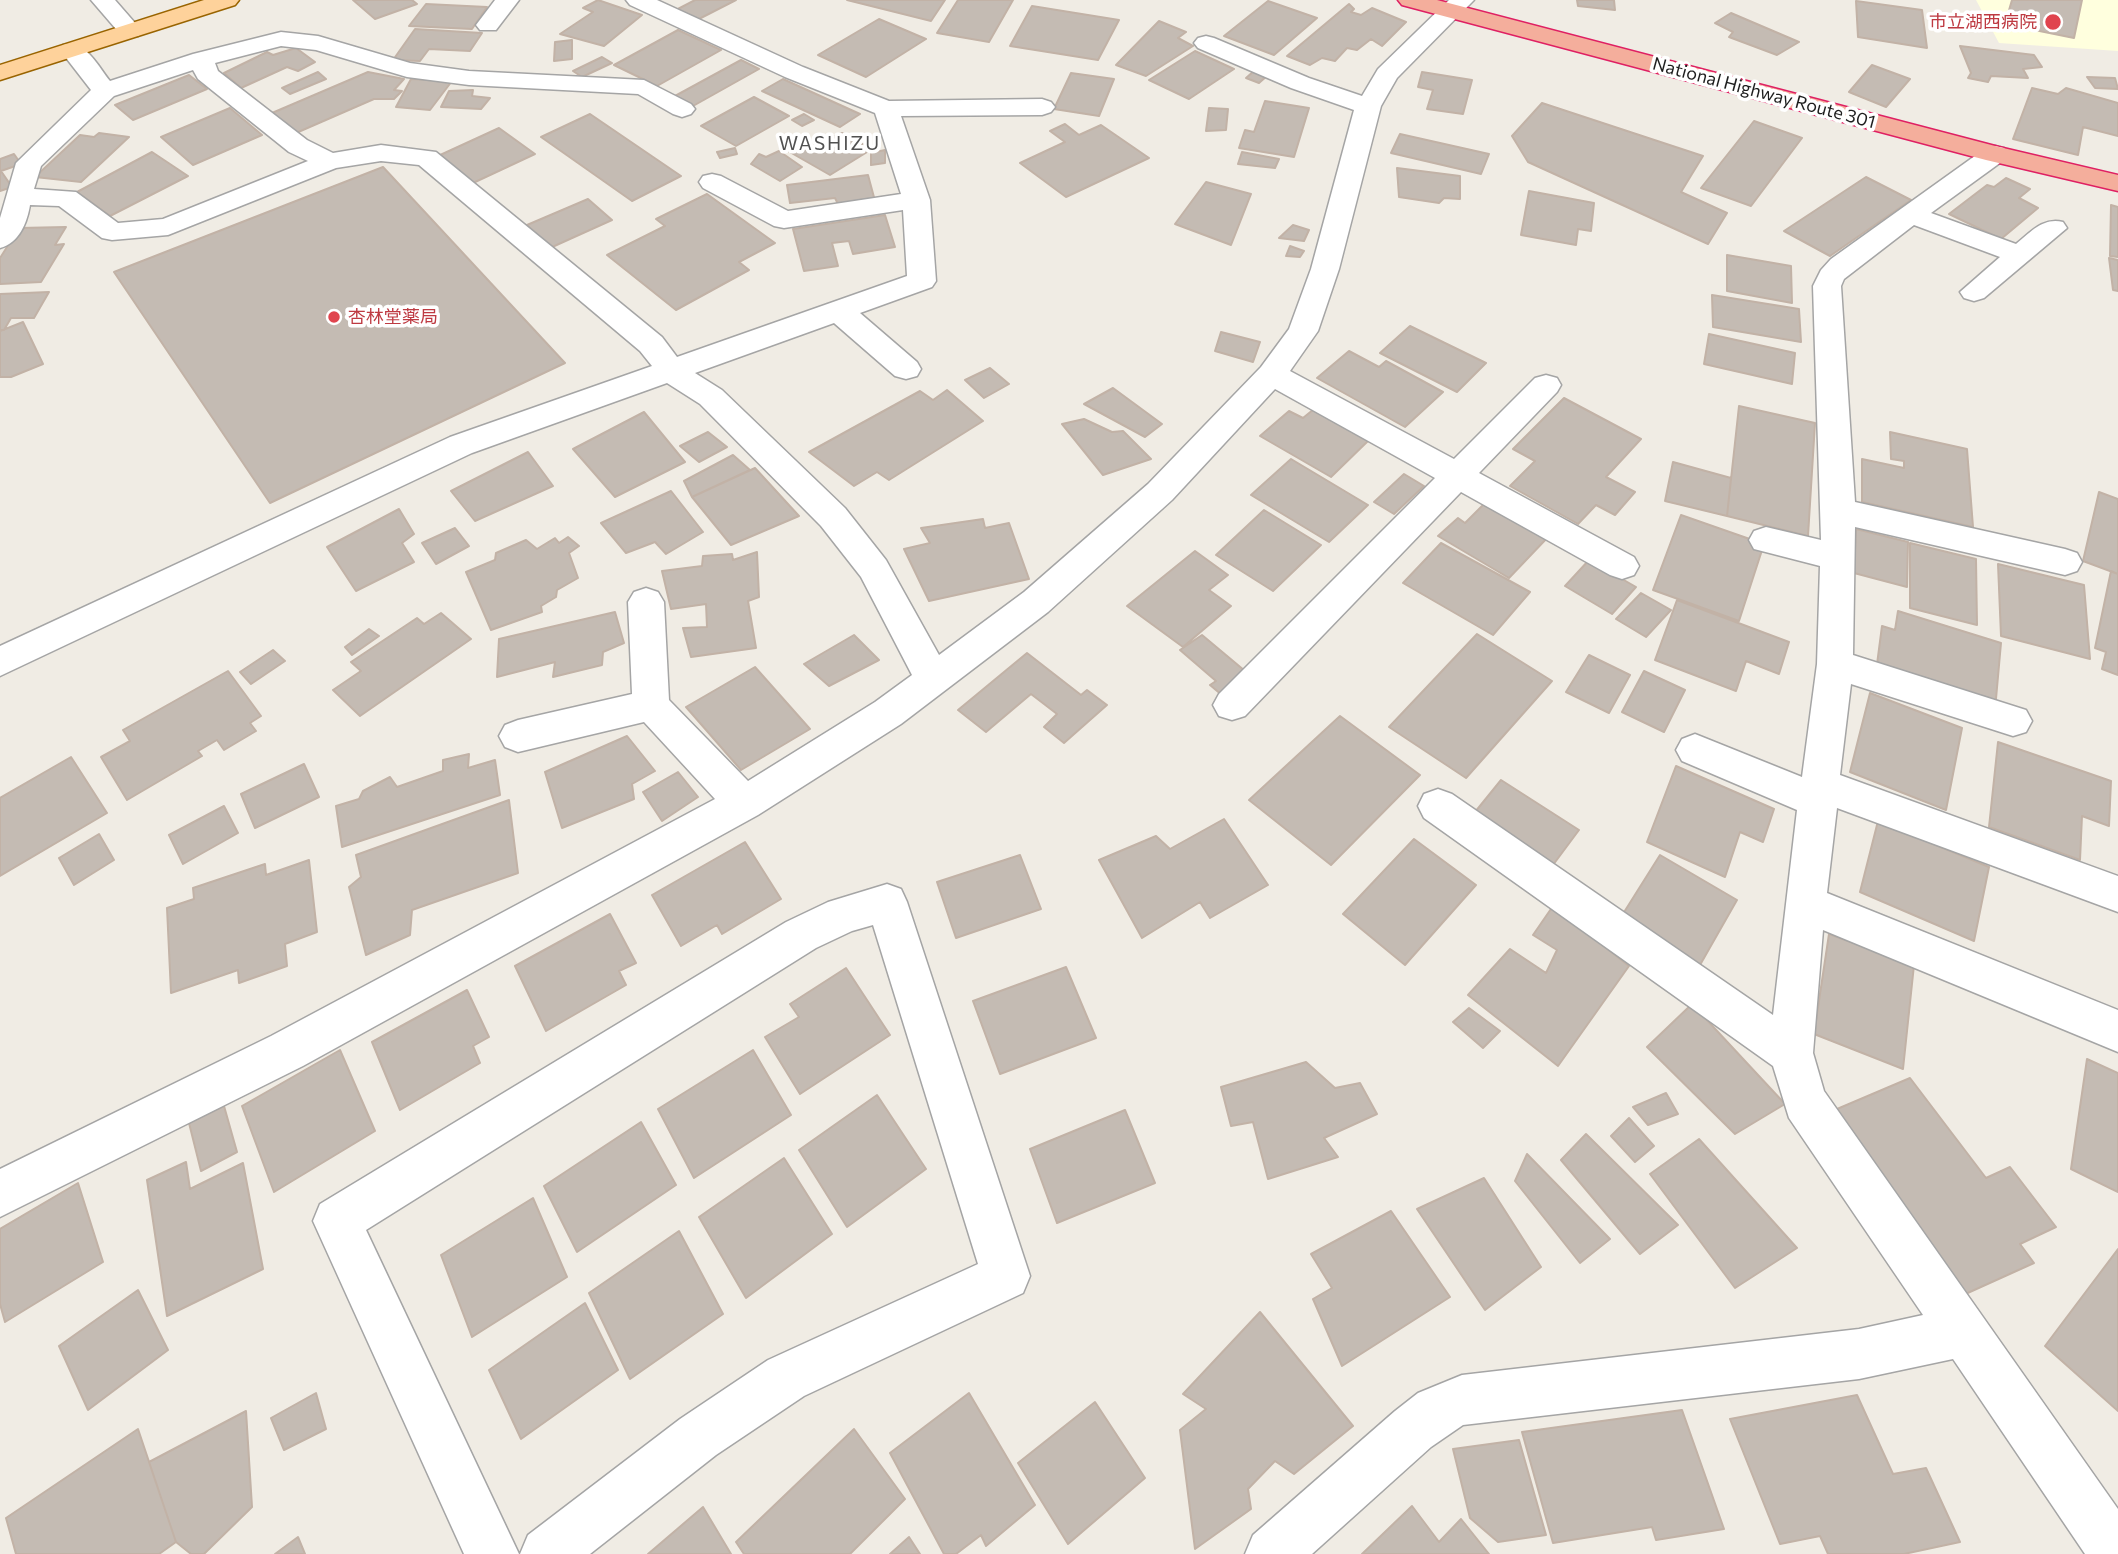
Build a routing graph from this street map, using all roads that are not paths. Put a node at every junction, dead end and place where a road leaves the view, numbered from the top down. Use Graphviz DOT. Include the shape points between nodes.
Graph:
graph roads {
  1 [pos="103,0"];
  2 [pos="227,0"];
  3 [pos="507,0"];
  4 [pos="638,0"];
  5 [pos="1410,0"];
  6 [pos="1457,6"];
  7 [pos="488,25"];
  8 [pos="130,32"];
  9 [pos="1206,43"];
  10 [pos="72,50"];
  11 [pos="202,59"];
  12 [pos="0,73"];
  13 [pos="105,91"];
  14 [pos="1368,106"];
  15 [pos="1042,107"];
  16 [pos="682,109"];
  17 [pos="886,109"];
  18 [pos="1996,154"];
  19 [pos="331,160"];
  20 [pos="712,182"];
  21 [pos="2118,183"];
  22 [pos="18,197"];
  23 [pos="916,200"];
  24 [pos="1912,215"];
  25 [pos="2053,228"];
  26 [pos="0,239"];
  27 [pos="2021,255"];
  28 [pos="1974,292"];
  29 [pos="839,311"];
  30 [pos="906,369"];
  31 [pos="672,372"];
  32 [pos="1272,374"];
  33 [pos="1546,385"];
  34 [pos="1455,475"];
  35 [pos="1839,511"];
  36 [pos="1766,540"];
  37 [pos="1837,557"];
  38 [pos="2065,562"];
  39 [pos="1622,566"];
  40 [pos="646,602"];
  41 [pos="0,662"];
  42 [pos="1835,664"];
  43 [pos="934,678"];
  44 [pos="651,705"];
  45 [pos="1232,705"];
  46 [pos="2013,721"];
  47 [pos="518,736"];
  48 [pos="1695,750"];
  49 [pos="1820,793"];
  50 [pos="744,803"];
  51 [pos="1437,806"];
  52 [pos="2118,894"];
  53 [pos="1805,903"];
  54 [pos="2118,1031"];
  55 [pos="1791,1053"];
  56 [pos="0,1194"];
  57 [pos="1962,1332"];
  58 [pos="492,1554"];
  59 [pos="547,1554"];
  60 [pos="1272,1554"];
  61 [pos="2117,1554"];
  1 -- 8 [label="street"];
  2 -- 8 [label="main road"];
  3 -- 7 [label="street"];
  4 -- 17 [label="street"];
  5 -- 6 [label="highway, National Highway Route 301"];
  6 -- 14 [label="street" via="1387,74"];
  6 -- 18 [label="highway, National Highway Route 301"];
  8 -- 10 [label="main road"];
  9 -- 14 [label="street"];
  10 -- 12 [label="main road"];
  10 -- 13 [label="street"];
  11 -- 13 [label="street"];
  11 -- 16 [label="street" via="281,39 318,43 407,70 469,78 644,87"];
  11 -- 19 [label="street" via="207,74 298,146"];
  13 -- 22 [label="street" via="29,163"];
  14 -- 32 [label="street" via="1325,269 1303,331"];
  15 -- 17 [label="street"];
  17 -- 23 [label="street"];
  18 -- 21 [label="highway, National Highway Route 301"];
  18 -- 24 [label="street"];
  19 -- 22 [label="street" via="169,227 113,232 66,198"];
  19 -- 31 [label="street" via="381,153 427,158 651,344"];
  20 -- 23 [label="street" via="784,220"];
  22 -- 26 [label="street" via="13,222"];
  23 -- 29 [label="street" via="922,281"];
  24 -- 27 [label="street"];
  24 -- 35 [label="street" via="1841,265 1827,286"];
  25 -- 27 [label="street"];
  27 -- 28 [label="street"];
  29 -- 30 [label="street"];
  29 -- 31 [label="street"];
  31 -- 41 [label="street" via="461,445"];
  31 -- 43 [label="street" via="711,397 833,517 874,569"];
  32 -- 34 [label="street"];
  32 -- 43 [label="street" via="1160,492 1036,602"];
  33 -- 34 [label="street"];
  34 -- 39 [label="street"];
  34 -- 45 [label="street"];
  35 -- 37 [label="street"];
  35 -- 38 [label="street"];
  36 -- 37 [label="street"];
  37 -- 42 [label="street"];
  40 -- 44 [label="street"];
  42 -- 46 [label="street"];
  42 -- 49 [label="street"];
  43 -- 50 [label="street" via="888,713"];
  44 -- 47 [label="street"];
  44 -- 50 [label="street"];
  48 -- 49 [label="street"];
  49 -- 52 [label="street"];
  49 -- 53 [label="street"];
  50 -- 56 [label="street" via="287,1051"];
  51 -- 55 [label="street"];
  53 -- 54 [label="street"];
  53 -- 55 [label="street"];
  55 -- 57 [label="street" via="1805,1102"];
  57 -- 60 [label="street" via="1859,1354 1462,1400 1413,1429"];
  57 -- 61 [label="street"];
  58 -- 59 [label="street" via="337,1221 801,934 887,902 1006,1276 786,1378 698,1437"];
}
